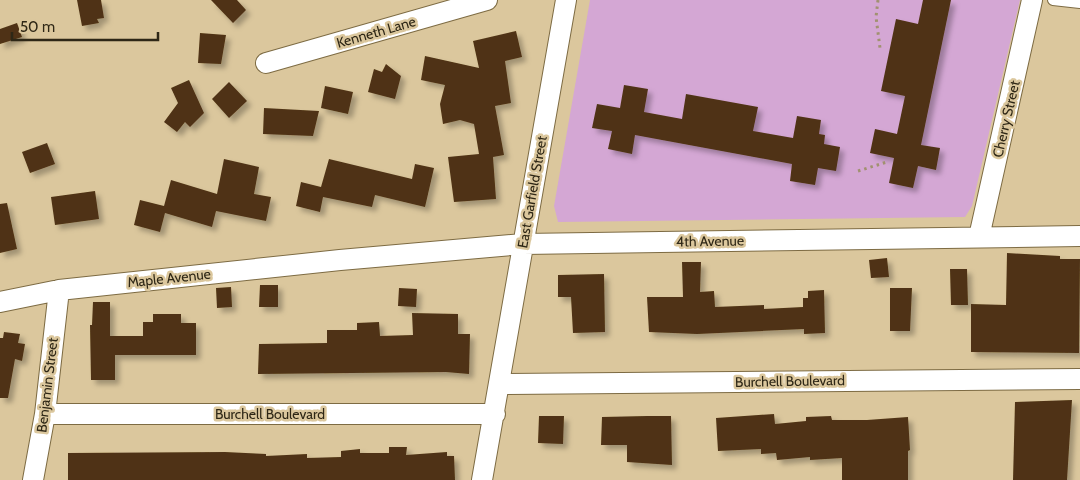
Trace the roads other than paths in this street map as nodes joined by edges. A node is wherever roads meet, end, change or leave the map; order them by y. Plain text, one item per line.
1 (486, 0) edge
2 (566, 0) edge
3 (1032, 0) edge
4 (1053, 0) edge
5 (1080, 4) edge
6 (266, 63) dead end
7 (1080, 236) edge
8 (979, 237) junction
9 (523, 244) junction
10 (340, 260) joint
11 (59, 290) junction
12 (0, 302) edge
13 (1080, 378) edge
14 (501, 384) junction
15 (45, 414) junction
16 (495, 414) junction
17 (33, 480) edge
18 (482, 480) edge

1 - 6 street, Kenneth Lane
2 - 9 street, East Garfield Street
3 - 8 street, Cherry Street
4 - 5 lane
7 - 8 street, 4th Avenue
8 - 9 street, 4th Avenue
9 - 10 street, 4th Avenue
9 - 14 street, East Garfield Street
10 - 11 street, Maple Avenue
11 - 12 street, Maple Avenue
11 - 15 street, Benjamin Street
13 - 14 street, Burchell Boulevard
14 - 16 street, East Garfield Street
15 - 16 street, Burchell Boulevard
15 - 17 street, Benjamin Street
16 - 18 street, East Garfield Street

